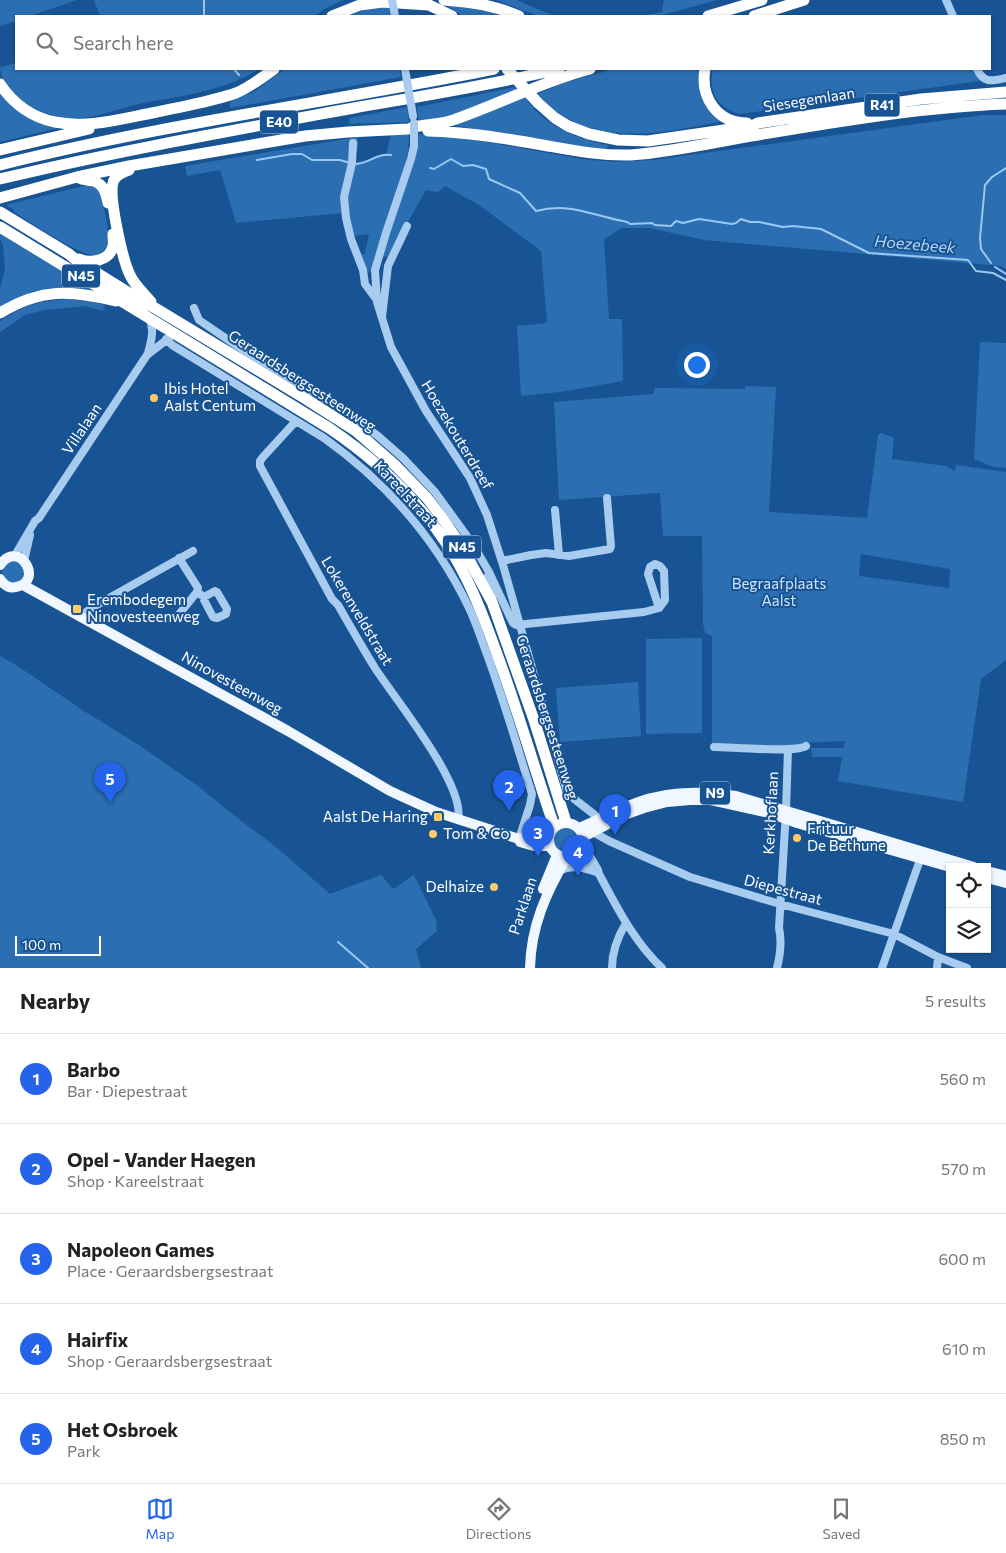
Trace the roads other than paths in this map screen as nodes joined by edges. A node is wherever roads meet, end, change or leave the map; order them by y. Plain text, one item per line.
1 (444, 0) edge
2 (762, 0) edge
3 (946, 0) edge
4 (401, 1) edge
5 (800, 1) edge
6 (335, 15) edge
7 (395, 15) edge
8 (450, 15) edge
9 (517, 15) edge
10 (711, 15) edge
11 (757, 15) edge
12 (779, 15) edge
13 (953, 15) edge
14 (273, 70) edge
15 (405, 70) edge
16 (488, 70) edge
17 (508, 70) edge
18 (554, 70) edge
19 (587, 70) edge
20 (705, 70) edge
21 (978, 70) edge
22 (1006, 78) edge
23 (0, 84) edge
24 (1006, 92) edge
25 (1006, 104) edge
26 (106, 122) junction
27 (758, 123) junction
28 (412, 126) junction
29 (353, 143) dead end
30 (0, 150) edge
31 (0, 165) edge
32 (136, 166) junction
33 (77, 177) junction
34 (0, 179) edge
35 (0, 198) edge
36 (0, 212) edge
37 (407, 226) dead end
38 (0, 227) edge
39 (69, 254) junction
40 (376, 299) junction
41 (129, 305) junction
42 (194, 308) dead end
43 (152, 312) junction
44 (0, 313) edge
45 (382, 321) junction
46 (170, 336) junction
47 (147, 355) junction
48 (296, 421) junction
49 (607, 498) dead end
50 (555, 510) dead end
51 (28, 535) junction
52 (193, 550) dead end
53 (559, 555) junction
54 (14, 557) junction
55 (179, 558) junction
56 (24, 561) junction
57 (502, 563) junction
58 (0, 565) edge
59 (489, 572) junction
60 (0, 580) edge
61 (26, 581) junction
62 (492, 602) junction
63 (659, 608) junction
64 (180, 613) dead end
65 (82, 617) junction
66 (516, 624) junction
67 (714, 746) dead end
68 (806, 746) dead end
69 (788, 749) junction
70 (786, 814) junction
71 (600, 819) junction
72 (458, 820) junction
73 (566, 822) junction
74 (552, 831) junction
75 (593, 832) junction
76 (582, 836) junction
77 (519, 839) junction
78 (549, 846) junction
79 (922, 855) junction
80 (566, 856) junction
81 (957, 863) edge
82 (946, 865) edge
83 (991, 872) edge
84 (558, 873) junction
85 (598, 873) junction
86 (1006, 876) edge
87 (991, 879) edge
88 (1006, 884) edge
89 (780, 904) junction
90 (626, 923) junction
91 (894, 934) junction
92 (938, 957) junction
93 (525, 968) edge
94 (530, 968) edge
95 (612, 968) edge
96 (662, 968) edge
97 (777, 968) edge
98 (882, 968) edge
99 (937, 968) edge
100 (967, 968) edge

1 - 9 highway
2 - 10 highway
3 - 13 street
4 - 6 highway
4 - 7 street, bridge
4 - 8 highway
5 - 11 highway
5 - 12 highway
14 - 26 highway
15 - 28 street, Hoezekouterdreef, bridge
16 - 31 highway, E40
17 - 27 highway, Siesegemlaan / R41, bridge
18 - 34 highway, E40
19 - 28 highway
20 - 27 highway
21 - 22 street
23 - 26 highway
24 - 27 highway, Siesegemlaan / R41
25 - 28 highway, Siesegemlaan / R41
26 - 30 highway
28 - 32 highway
28 - 40 street, Hoezekouterdreef
29 - 40 street, Hoezekouterdreef
32 - 33 highway
32 - 43 highway
33 - 35 highway
33 - 39 highway
36 - 39 highway, Geraardsbergsesteenweg / N45
37 - 45 street, Hoezekouterdreef
38 - 41 highway, Geraardsbergsesteenweg / N45
39 - 43 highway, Geraardsbergsesteenweg / N45
40 - 45 street, Hoezekouterdreef
41 - 43 highway, Geraardsbergsesteenweg / N45
41 - 44 highway
42 - 59 street, Hoezekouterdreef
43 - 46 highway, Geraardsbergsesteenweg / N45
43 - 47 street, Villalaan
43 - 62 highway, Geraardsbergsesteenweg / N45
45 - 57 street, Hoezekouterdreef
46 - 47 street, Villalaan
46 - 48 street, Kareelstraat
46 - 74 highway, Geraardsbergsesteenweg / N45
47 - 51 street, Villalaan
48 - 72 street, Lokerenveldstraat
48 - 77 street, Kareelstraat
49 - 53 street
50 - 53 street
51 - 54 street, Villalaan
51 - 56 street, Villalaan
52 - 55 street
53 - 57 street
54 - 56 main road
54 - 58 main road
55 - 64 street
55 - 65 street
56 - 61 main road
57 - 59 street
57 - 66 street, Hoezekouterdreef
59 - 62 street
59 - 66 street, Hoezekouterdreef
60 - 61 main road, Ninovesteenweg
61 - 65 main road, Ninovesteenweg
62 - 73 highway, Geraardsbergsesteenweg / N45
63 - 63 street
63 - 66 street
65 - 72 main road, Ninovesteenweg
66 - 71 street, Hoezekouterdreef
67 - 69 street
68 - 69 street
69 - 70 street, Kerkhoflaan
70 - 71 main road, N9
70 - 75 main road, N9
70 - 79 main road, N9
70 - 89 street, Kerkhoflaan
71 - 76 main road, N9
72 - 77 main road, Ninovesteenweg
73 - 74 main road
73 - 76 main road
74 - 77 main road
74 - 78 main road
75 - 76 main road, N9
75 - 89 street, Diepestraat
76 - 80 main road
76 - 85 street
77 - 78 main road, Ninovesteenweg
78 - 80 main road
79 - 81 main road, N9
79 - 82 main road, N9
79 - 91 street
80 - 84 main road, Parklaan
80 - 85 street
80 - 93 main road, Parklaan
83 - 86 main road
84 - 85 street
84 - 94 main road, Parklaan
85 - 90 street
87 - 88 main road
89 - 91 street, Diepestraat
89 - 97 street, Kerkhoflaan
90 - 95 street
90 - 96 street
91 - 92 street, Diepestraat
91 - 98 street
92 - 99 street
92 - 100 street, Diepestraat

